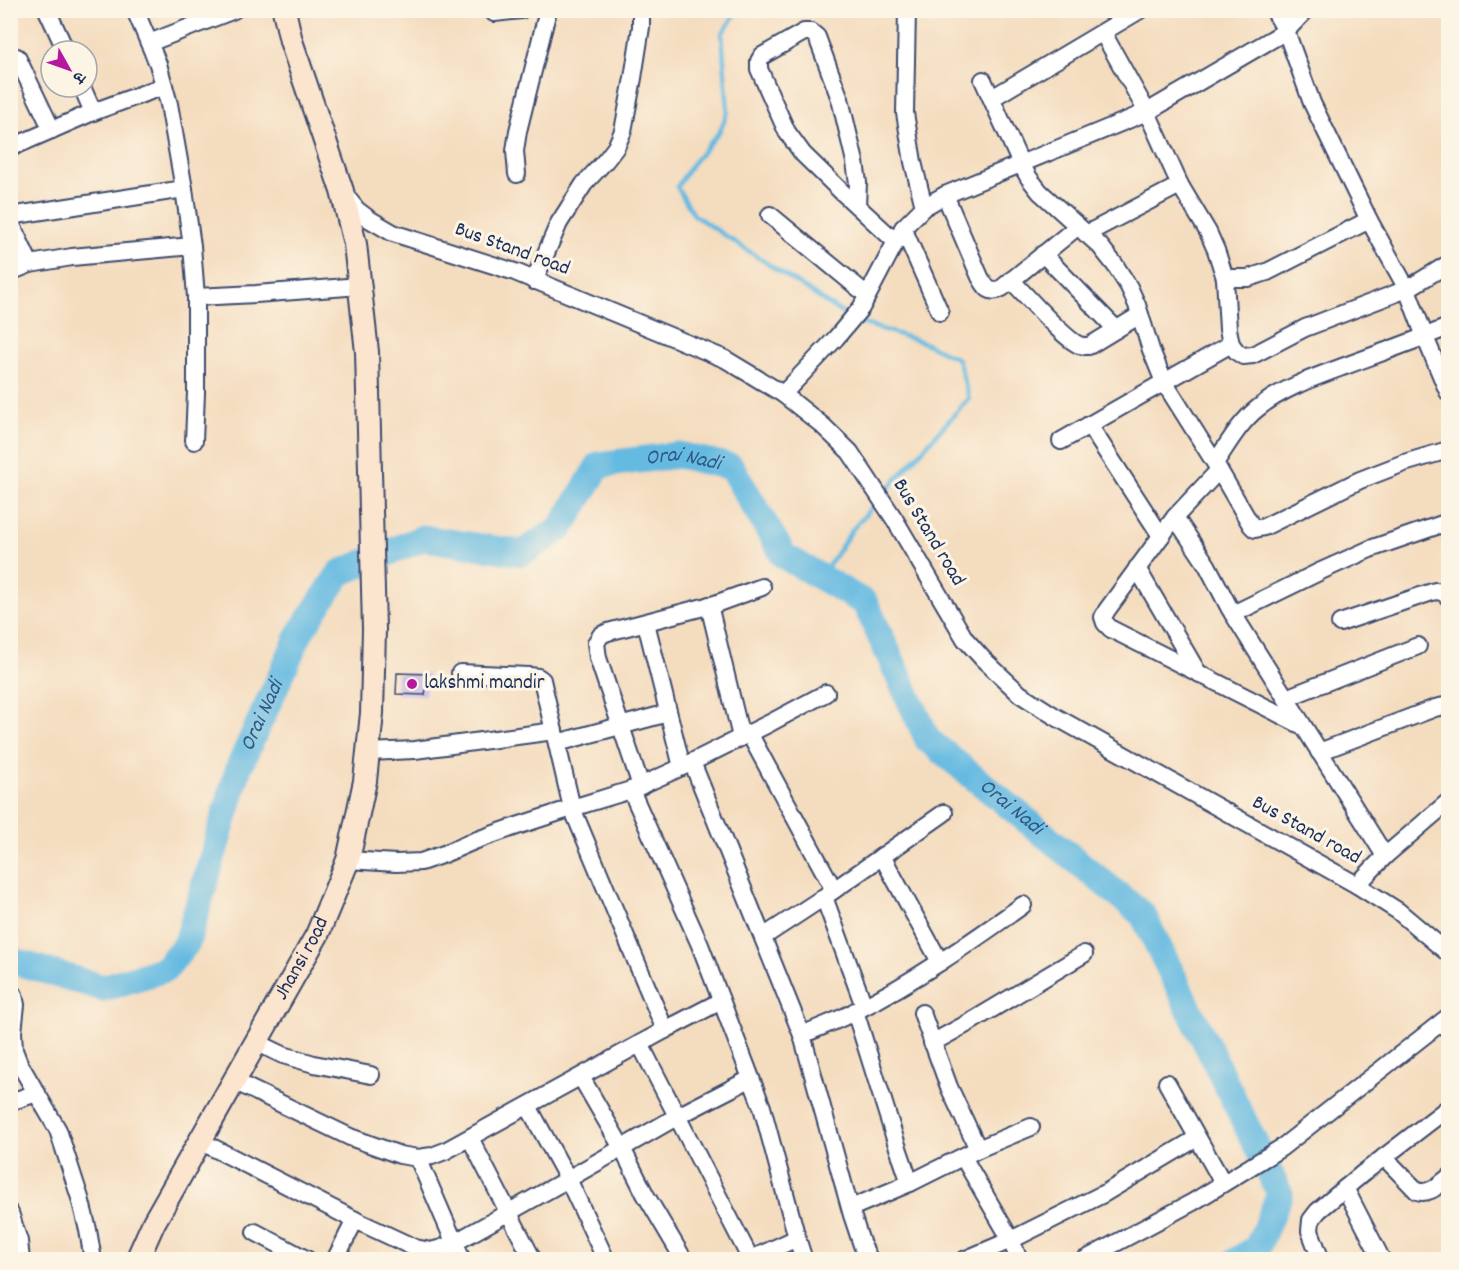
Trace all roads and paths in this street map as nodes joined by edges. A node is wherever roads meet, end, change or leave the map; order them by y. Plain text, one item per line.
1 (47, 10) edge
2 (135, 10) edge
3 (234, 10) edge
4 (285, 10) edge
5 (521, 10) edge
6 (548, 10) edge
7 (641, 10) edge
8 (907, 10) edge
9 (1140, 10) edge
10 (1274, 10) edge
11 (1306, 10) edge
12 (494, 13) dead end
13 (1286, 31) junction
14 (1103, 33) junction
15 (60, 39) edge
16 (149, 43) junction
17 (17, 57) dead end
18 (983, 80) dead end
19 (164, 86) junction
20 (992, 98) junction
21 (87, 99) edge
22 (93, 112) junction
23 (1147, 112) junction
24 (52, 130) junction
25 (10, 148) edge
26 (1021, 164) junction
27 (516, 174) dead end
28 (1180, 185) junction
29 (184, 189) junction
30 (342, 191) junction
31 (945, 195) junction
32 (857, 206) junction
33 (924, 207) junction
34 (770, 214) dead end
35 (10, 219) edge
36 (1369, 220) junction
37 (1082, 231) junction
38 (899, 235) junction
39 (192, 246) junction
40 (1043, 255) junction
41 (30, 264) junction
42 (1449, 264) edge
43 (10, 272) edge
44 (1225, 278) junction
45 (1011, 280) junction
46 (534, 281) junction
47 (360, 286) junction
48 (1407, 289) junction
49 (196, 297) junction
50 (864, 302) junction
51 (940, 312) dead end
52 (1140, 315) junction
53 (1449, 327) edge
54 (1116, 329) junction
55 (1425, 337) junction
56 (1231, 344) junction
57 (1164, 382) junction
58 (1449, 392) edge
59 (783, 394) junction
60 (1089, 425) junction
61 (194, 441) dead end
62 (1061, 441) dead end
63 (1449, 450) edge
64 (1217, 466) junction
65 (1175, 517) junction
66 (1449, 522) edge
67 (1161, 536) junction
68 (1137, 568) junction
69 (762, 587) dead end
70 (1449, 597) edge
71 (709, 605) junction
72 (1233, 614) junction
73 (646, 623) junction
74 (1340, 623) dead end
75 (1418, 646) dead end
76 (460, 673) dead end
77 (1199, 674) junction
78 (826, 693) dead end
79 (1286, 698) junction
80 (1449, 709) edge
81 (668, 713) junction
82 (620, 726) junction
83 (1303, 726) junction
84 (745, 735) junction
85 (556, 737) junction
86 (368, 752) junction
87 (1319, 752) junction
88 (687, 764) junction
89 (636, 788) junction
90 (1449, 802) edge
91 (572, 808) junction
92 (944, 813) dead end
93 (882, 856) junction
94 (1385, 856) junction
95 (348, 860) junction
96 (1357, 885) junction
97 (829, 894) junction
98 (1023, 905) dead end
99 (763, 937) junction
100 (1449, 953) edge
101 (1084, 954) dead end
102 (940, 962) junction
103 (10, 993) edge
104 (722, 1001) junction
105 (860, 1009) junction
106 (922, 1013) dead end
107 (1449, 1017) edge
108 (665, 1030) junction
109 (802, 1035) junction
110 (256, 1042) junction
111 (933, 1043) junction
112 (640, 1044) junction
113 (371, 1075) dead end
114 (581, 1077) junction
115 (750, 1079) junction
116 (234, 1081) junction
117 (1167, 1083) dead end
118 (37, 1093) junction
119 (10, 1102) edge
120 (528, 1106) junction
121 (678, 1116) junction
122 (1445, 1117) edge
123 (1031, 1128) dead end
124 (470, 1138) junction
125 (1197, 1138) junction
126 (200, 1141) junction
127 (622, 1148) junction
128 (970, 1153) junction
129 (1384, 1157) junction
130 (418, 1158) junction
131 (1449, 1178) edge
132 (568, 1179) junction
133 (910, 1183) junction
134 (1223, 1183) junction
135 (1345, 1188) junction
136 (850, 1208) junction
137 (508, 1212) junction
138 (10, 1213) edge
139 (355, 1220) junction
140 (255, 1232) dead end
141 (797, 1238) junction
142 (1011, 1240) junction
143 (454, 1243) junction
144 (751, 1259) edge
145 (21, 1260) edge
146 (93, 1260) edge
147 (136, 1260) edge
148 (308, 1260) edge
149 (335, 1260) edge
150 (462, 1260) edge
151 (533, 1260) edge
152 (606, 1260) edge
153 (684, 1260) edge
154 (804, 1260) edge
155 (870, 1260) edge
156 (964, 1260) edge
157 (1019, 1260) edge
158 (1084, 1260) edge
159 (1321, 1260) edge
160 (1382, 1260) edge

1 - 15 street
2 - 16 street
3 - 16 street
4 - 30 street, Jhansi road
5 - 12 street
6 - 27 street
7 - 46 street
8 - 33 street
9 - 14 street
10 - 13 street
11 - 13 street
13 - 23 street
13 - 36 street
14 - 20 street
14 - 23 street
16 - 19 street
17 - 24 street
18 - 20 street
19 - 22 street
19 - 29 street
20 - 26 street
21 - 22 street
22 - 24 street
23 - 26 street
23 - 28 street
24 - 25 street
26 - 31 street
26 - 37 street
28 - 37 street
28 - 44 street
29 - 35 street
29 - 39 street
30 - 46 street, Bus Stand road
30 - 47 street, Jhansi road
31 - 33 street
31 - 45 street
32 - 32 street
32 - 38 street
33 - 38 street
34 - 50 street
35 - 41 street
36 - 44 street
36 - 48 street
37 - 40 street
37 - 52 street
38 - 50 street
38 - 51 street
39 - 41 street
39 - 49 street
40 - 45 street
40 - 54 street
41 - 43 street
42 - 48 street
44 - 56 street
45 - 54 street
46 - 59 street, Bus Stand road
47 - 49 street
47 - 86 street, Jhansi road
48 - 55 street
48 - 56 street
49 - 61 street
50 - 59 street
52 - 54 street
52 - 57 street
53 - 55 street
55 - 58 street
55 - 64 street
56 - 57 street
57 - 60 street
57 - 64 street
59 - 96 street, Bus Stand road
60 - 62 street
60 - 67 street
63 - 64 street
64 - 65 street
65 - 67 street
65 - 72 street
66 - 72 street
67 - 68 street
68 - 77 street
68 - 77 street
69 - 71 street
70 - 74 street
71 - 73 street
71 - 84 street
72 - 79 street
73 - 81 street
73 - 82 street
75 - 79 street
76 - 85 street
77 - 83 street
78 - 84 street
79 - 83 street
80 - 87 street
81 - 82 street
81 - 88 street
82 - 85 street
82 - 89 street
83 - 87 street
84 - 88 street
84 - 97 street
85 - 86 street
85 - 91 street
86 - 95 street, Jhansi road
87 - 94 street
88 - 89 street
88 - 99 street
89 - 91 street
89 - 104 street
90 - 94 street
91 - 95 street
91 - 108 street
92 - 93 street
93 - 97 street
93 - 102 street
94 - 96 street
95 - 110 street, Jhansi road
96 - 100 street, Bus Stand road
97 - 99 street
97 - 105 street
98 - 102 street
99 - 109 street
101 - 111 street
102 - 105 street
103 - 118 street
104 - 108 street
104 - 115 street
105 - 109 street
105 - 133 street
106 - 111 street
107 - 134 street
108 - 112 street
109 - 136 street
110 - 113 street
110 - 116 street, Jhansi road
111 - 128 street
112 - 114 street
112 - 121 street
114 - 120 street
114 - 127 street
115 - 121 street
115 - 141 street
116 - 126 street, Jhansi road
116 - 130 street
117 - 125 street
118 - 119 street
118 - 146 street
120 - 124 street
120 - 132 street
121 - 127 street
121 - 144 street
122 - 129 street
123 - 128 street
124 - 130 street
124 - 137 street
125 - 134 street
125 - 142 street
126 - 139 street
126 - 147 street, Jhansi road
127 - 132 street
127 - 153 street
128 - 133 street
128 - 142 street
129 - 131 street
129 - 135 street
130 - 143 street
132 - 137 street
132 - 152 street
133 - 136 street
134 - 158 street
135 - 159 street
135 - 160 street
136 - 155 street
137 - 143 street
137 - 151 street
138 - 145 street
139 - 143 street
139 - 149 street
140 - 148 street
141 - 144 street
141 - 154 street
142 - 156 street
142 - 157 street
143 - 150 street

